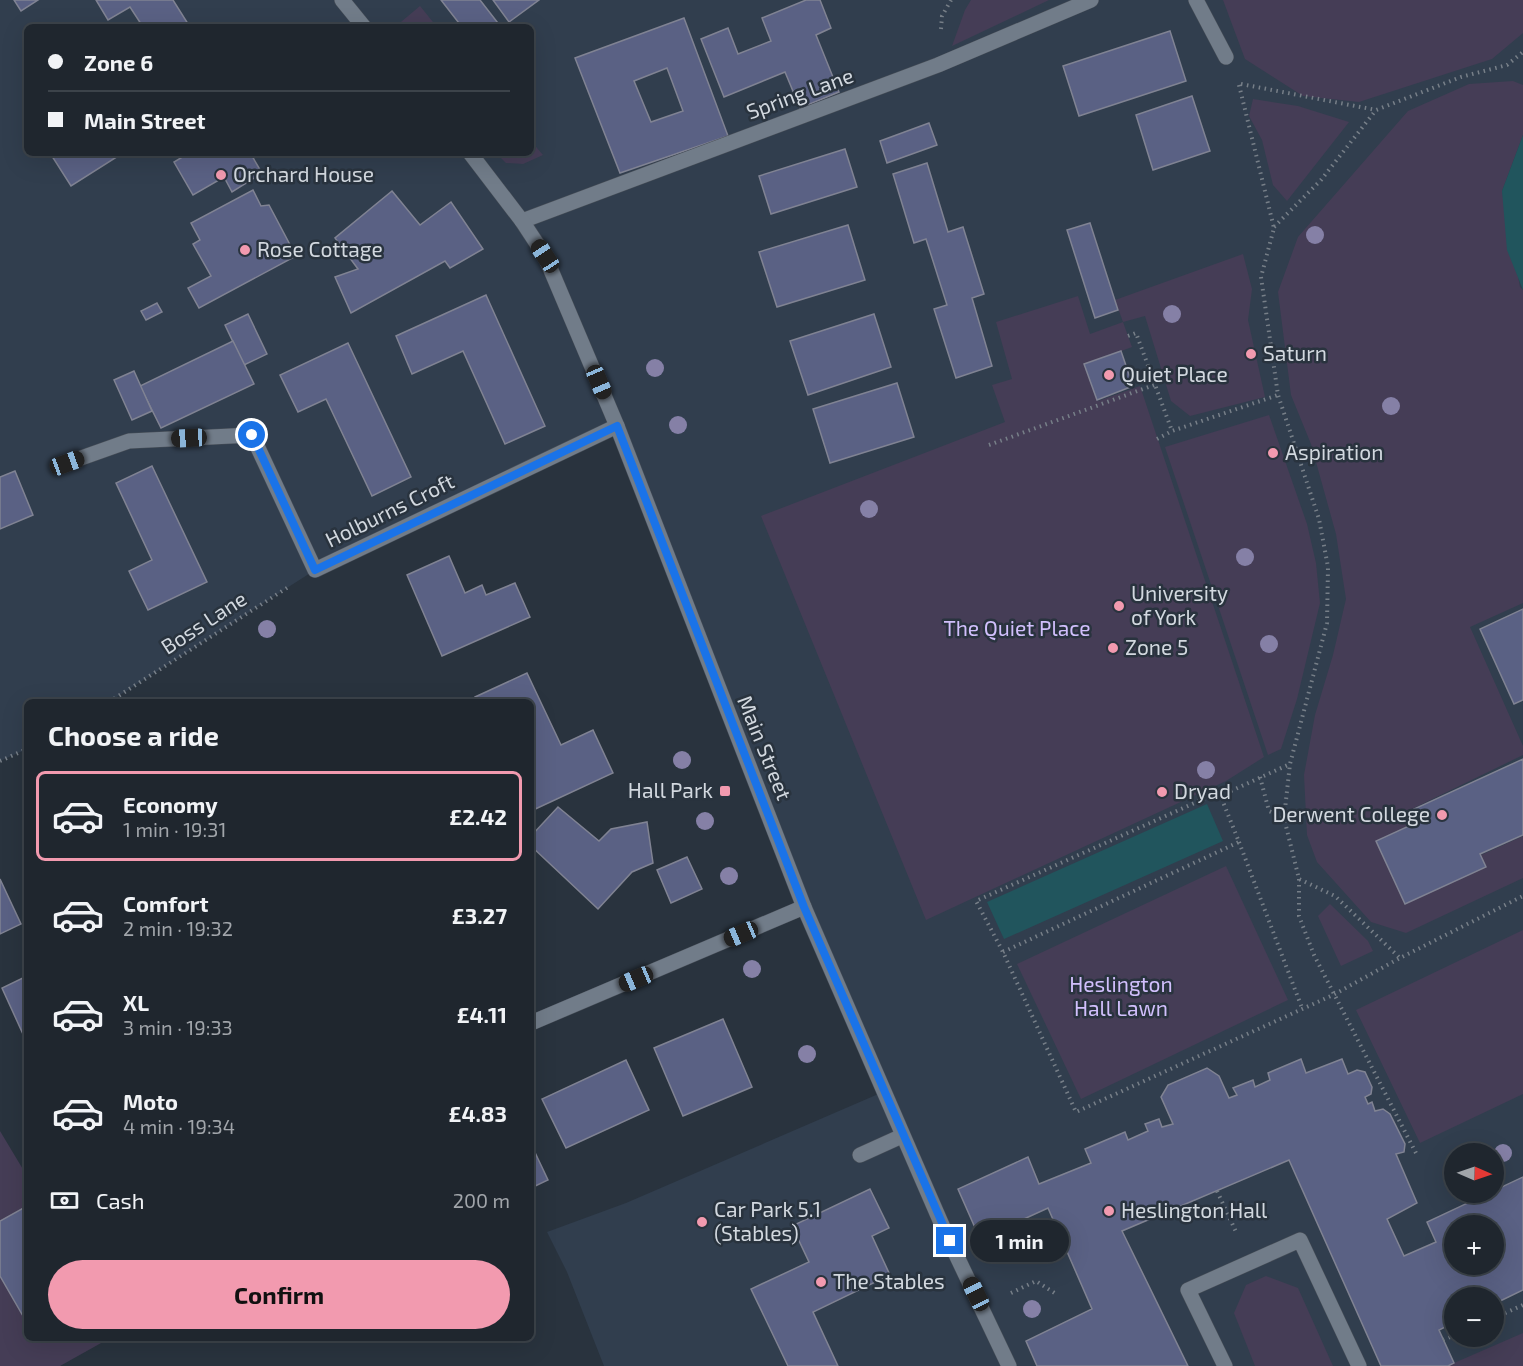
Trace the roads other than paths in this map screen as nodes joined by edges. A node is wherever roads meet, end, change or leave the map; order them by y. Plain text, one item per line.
1 (342, 0) edge
2 (1091, 0) edge
3 (1196, 0) edge
4 (362, 24) edge
5 (1227, 57) road end
6 (472, 156) edge
7 (522, 220) junction
8 (617, 426) junction
9 (67, 463) dead end
10 (804, 907) junction
11 (534, 1022) edge
12 (903, 1136) junction
13 (860, 1155) dead end
14 (1009, 1366) edge
15 (1225, 1366) edge
16 (1359, 1366) edge

1 - 4 street
2 - 7 street, Spring Lane
3 - 5 street
6 - 7 street, Main Street
7 - 8 street, Main Street
8 - 9 street, Holburns Croft
8 - 10 street, Main Street
10 - 11 street
10 - 12 street, Main Street
12 - 13 street
12 - 14 street, Main Street
15 - 16 street

